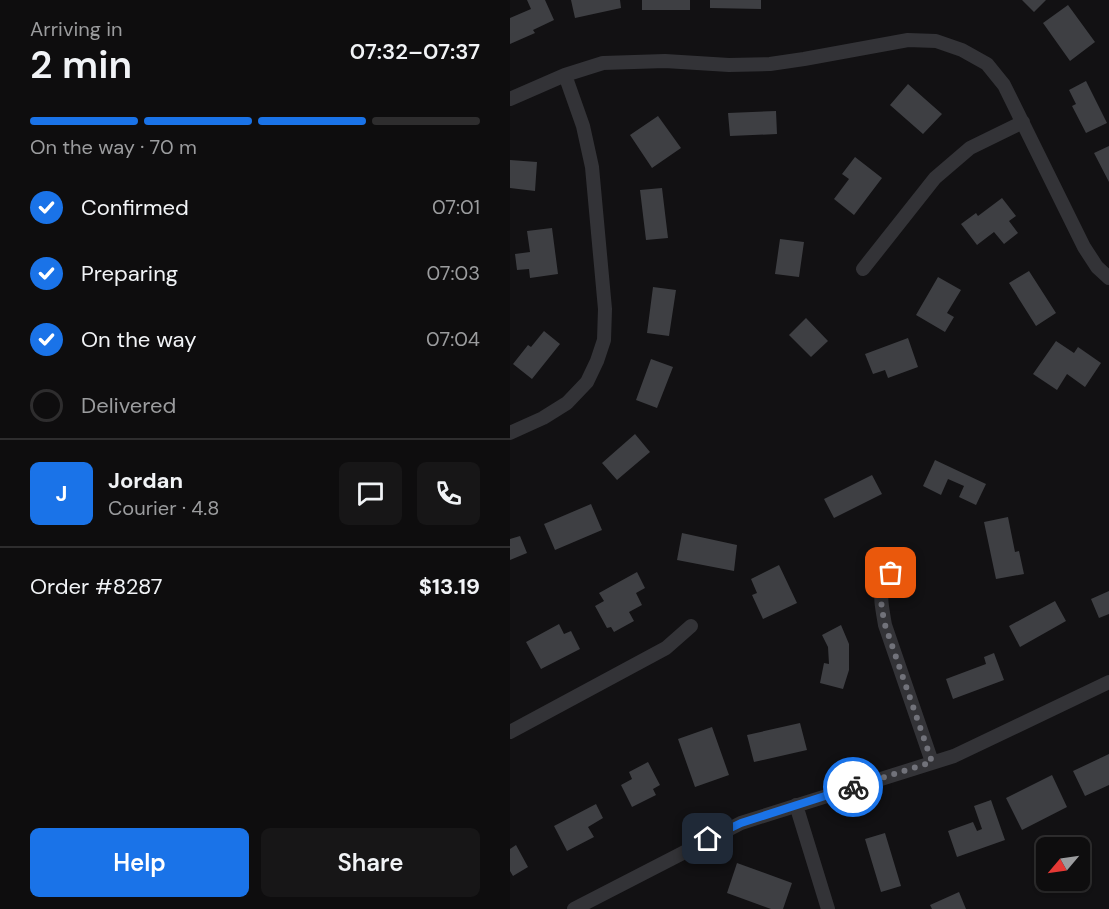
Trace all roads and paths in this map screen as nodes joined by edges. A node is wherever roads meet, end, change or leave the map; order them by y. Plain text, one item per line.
1 (565, 75) junction
2 (510, 99) edge
3 (1023, 122) junction
4 (863, 269) dead end
5 (1109, 278) edge
6 (510, 433) edge
7 (900, 562) dead end
8 (691, 626) dead end
9 (1109, 682) edge
10 (510, 732) edge
11 (932, 762) junction
12 (796, 805) junction
13 (574, 909) edge
14 (828, 909) edge

1 - 2 street
1 - 3 street
1 - 6 street
3 - 4 street
3 - 5 street
7 - 11 street
8 - 10 street
9 - 11 street
11 - 12 street
12 - 13 street
12 - 14 street

